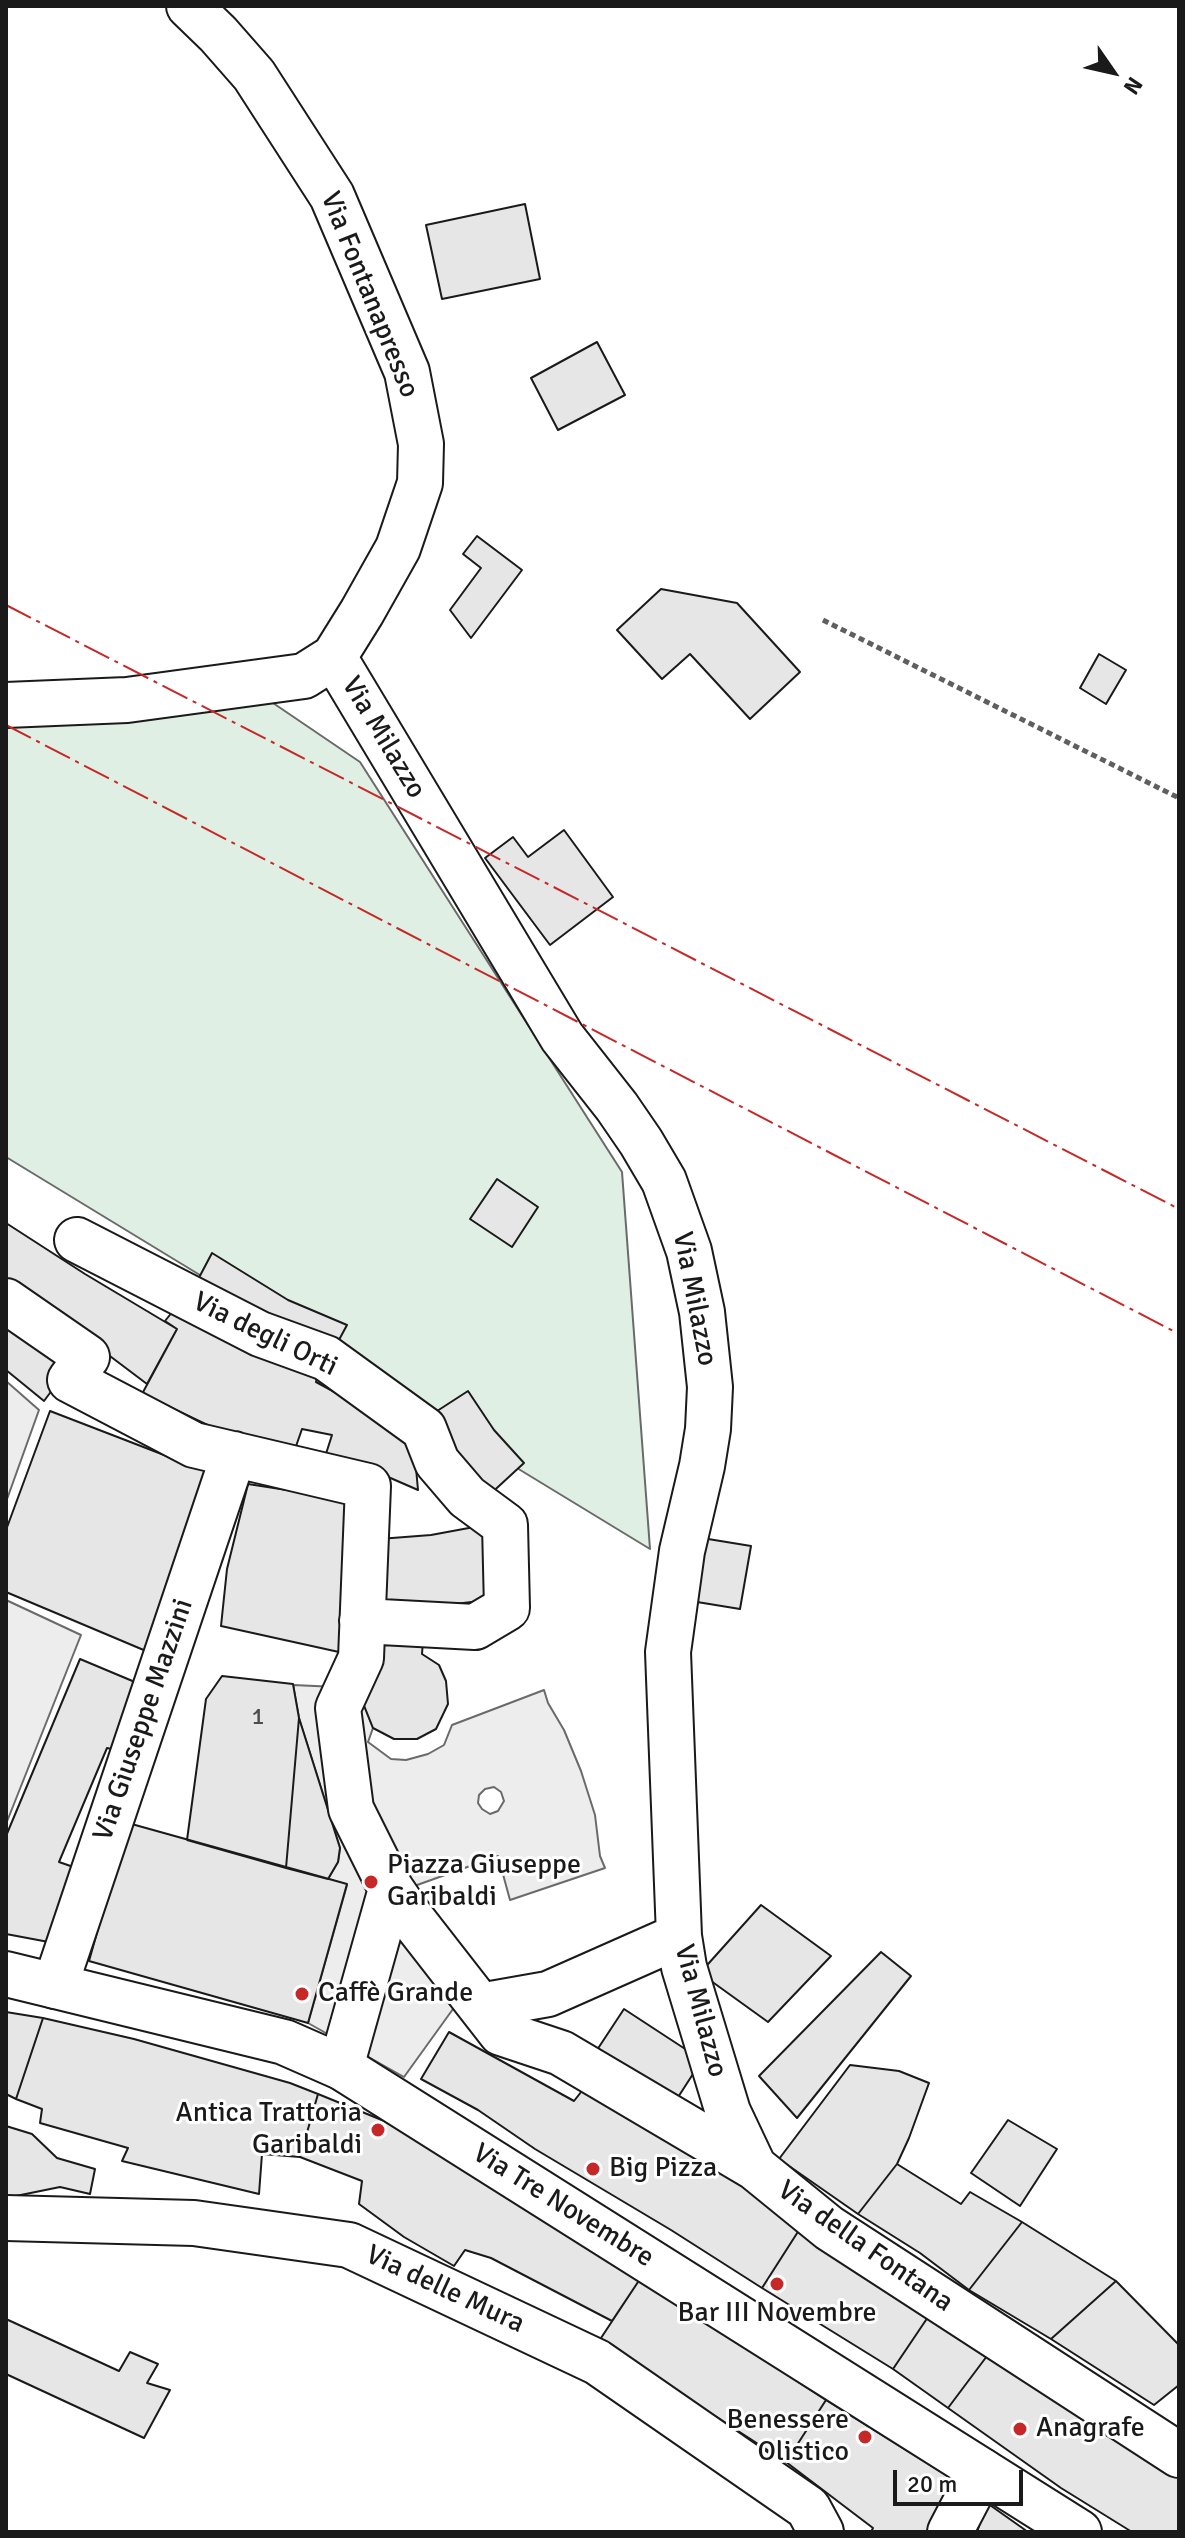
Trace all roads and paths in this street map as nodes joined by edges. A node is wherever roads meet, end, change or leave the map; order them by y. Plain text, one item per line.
1 (189, 6) edge
2 (823, 620) dead end
3 (334, 657) junction
4 (6, 705) edge
5 (1179, 798) edge
6 (77, 1240) dead end
7 (6, 1301) edge
8 (234, 1454) junction
9 (362, 1621) junction
10 (391, 1889) junction
11 (679, 1936) junction
12 (6, 1974) edge
13 (55, 1986) junction
14 (490, 2020) junction
15 (341, 2067) junction
16 (754, 2167) junction
17 (6, 2218) edge
18 (1179, 2455) edge
19 (982, 2471) junction
20 (821, 2532) edge
21 (950, 2532) edge
22 (1079, 2532) edge

1 - 3 street, Via Fontanapresso
2 - 5 path
3 - 4 street, Via Fontanapresso
3 - 11 street, Via Milazzo
6 - 9 street, Via degli Orti
7 - 8 street
8 - 9 street
8 - 13 street, Via Giuseppe Mazzini
9 - 10 street
10 - 14 street
10 - 15 street
11 - 14 street
11 - 16 street, Via Milazzo
12 - 13 street, Via Tre Novembre
13 - 15 street, Via Tre Novembre
14 - 16 street, Via della Fontana
15 - 19 street, Via Tre Novembre
16 - 18 street, Via della Fontana
17 - 20 street, Via delle Mura
19 - 21 street
19 - 22 street, Via Tre Novembre

